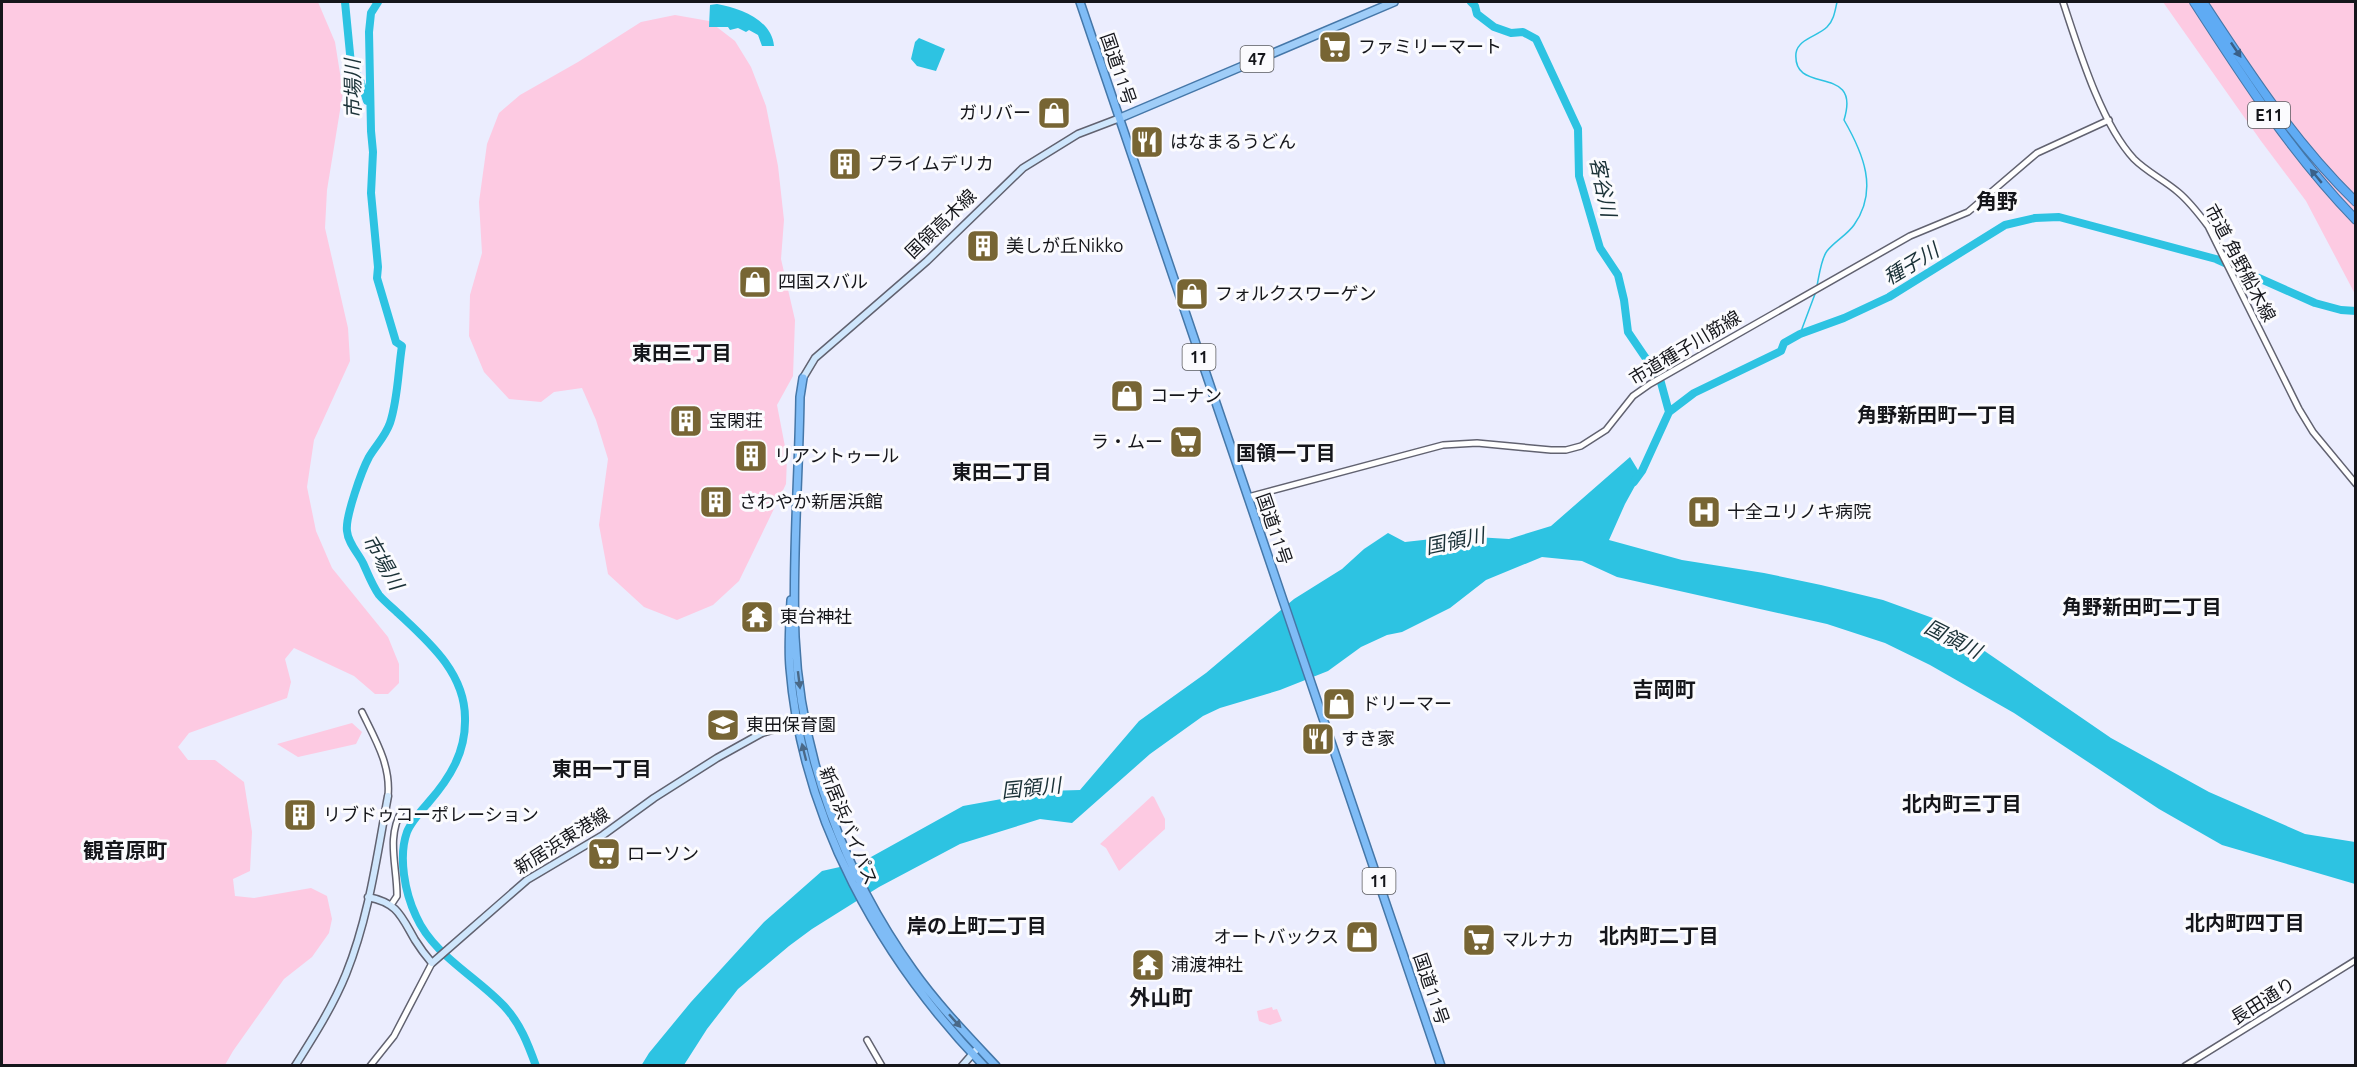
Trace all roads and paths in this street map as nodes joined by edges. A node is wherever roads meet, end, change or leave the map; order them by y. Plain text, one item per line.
1 (1080, 2) edge
2 (1394, 2) edge
3 (2062, 2) edge
4 (2193, 2) edge
5 (2205, 3) edge
6 (1120, 118) junction
7 (2109, 120) junction
8 (2355, 202) edge
9 (2355, 220) edge
10 (803, 378) joint
11 (2355, 484) edge
12 (1248, 497) junction
13 (795, 559) junction
14 (362, 712) dead end
15 (815, 719) dead end
16 (806, 721) junction
17 (798, 722) junction
18 (388, 796) joint
19 (402, 810) dead end
20 (839, 845) junction
21 (368, 897) junction
22 (391, 905) junction
23 (879, 926) junction
24 (2355, 960) edge
25 (434, 962) junction
26 (867, 1040) dead end
27 (979, 1048) junction
28 (973, 1054) junction
29 (295, 1065) edge
30 (370, 1065) edge
31 (882, 1065) edge
32 (962, 1065) edge
33 (984, 1065) edge
34 (996, 1065) edge
35 (1442, 1065) edge
36 (2186, 1065) edge

1 - 6 highway, 国道11号 / 11
2 - 6 main road, 47
3 - 7 street, 市道 角野船木線
9 -> 4 highway, E11
5 -> 8 highway, E11
6 - 10 main road, 国領高木線
6 - 12 highway, 国道11号 / 11
7 - 11 street, 市道 角野船木線
7 - 12 street, 市道種子川筋線
10 - 13 highway, 新居浜バイパス
12 - 35 highway, 国道11号 / 11
13 -> 16 highway, 新居浜バイパス
13 - 17 highway, 新居浜バイパス
14 - 18 street
15 - 16 street
16 - 17 main road, 新居浜東港線
16 - 20 highway, 新居浜バイパス
20 -> 17 highway, 新居浜バイパス
17 - 25 main road, 新居浜東港線
18 - 21 main road
19 - 22 street
20 - 23 highway, 新居浜バイパス
21 - 22 main road
21 - 29 main road
22 - 25 main road
23 -> 27 highway, 新居浜バイパス
23 - 28 highway, 新居浜バイパス
24 - 36 street, 長田通り
25 - 30 street
26 - 31 street
27 - 28 main road
27 - 34 highway, 新居浜バイパス
28 - 32 main road
28 - 33 highway, 新居浜バイパス

